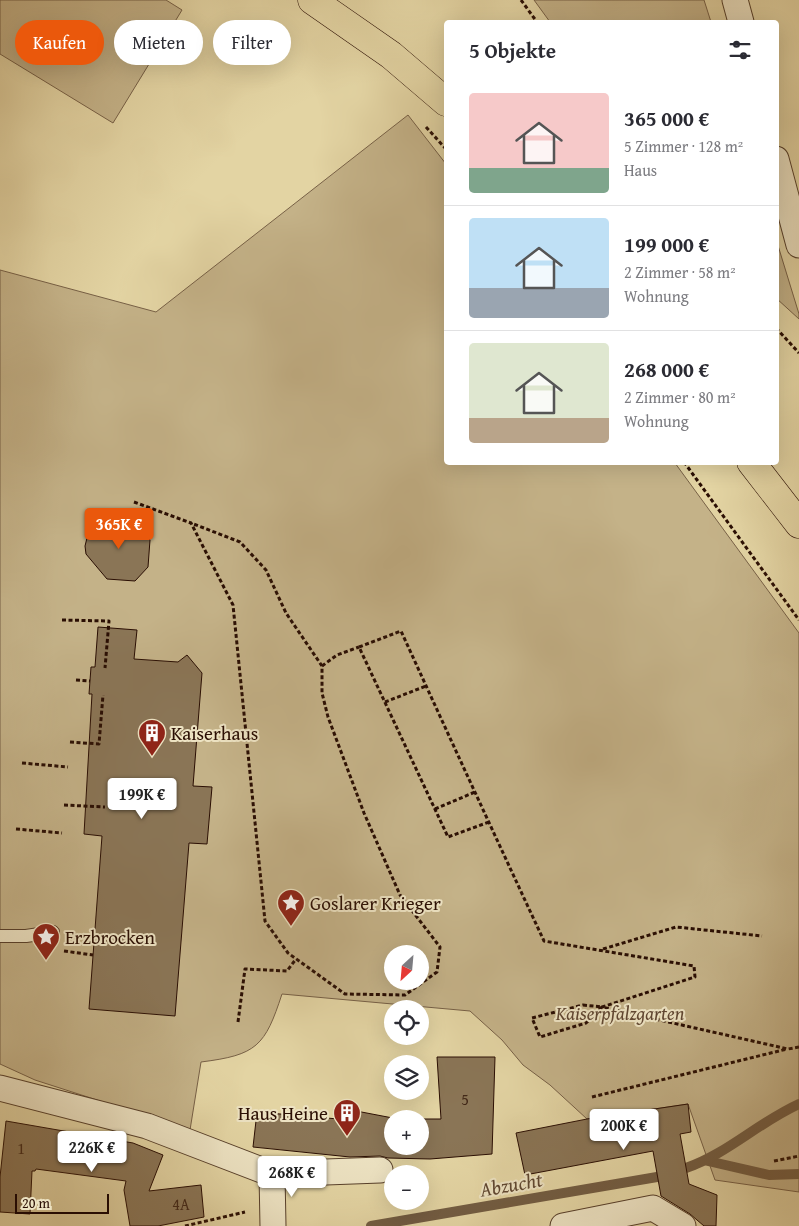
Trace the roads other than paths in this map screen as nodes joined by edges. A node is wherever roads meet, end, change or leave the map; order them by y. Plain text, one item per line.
1 (312, 0) edge
2 (735, 0) edge
3 (740, 20) edge
4 (444, 100) edge
5 (779, 169) edge
6 (799, 245) edge
7 (753, 465) edge
8 (799, 524) edge
9 (53, 932) dead end
10 (0, 936) edge
11 (0, 1088) edge
12 (380, 1170) dead end
13 (272, 1174) junction
14 (272, 1218) edge
15 (563, 1226) edge
16 (683, 1226) edge

1 - 4 main road
2 - 3 street
5 - 6 street
7 - 8 main road
9 - 10 lane
11 - 13 street
12 - 13 street
13 - 14 street
15 - 16 street

